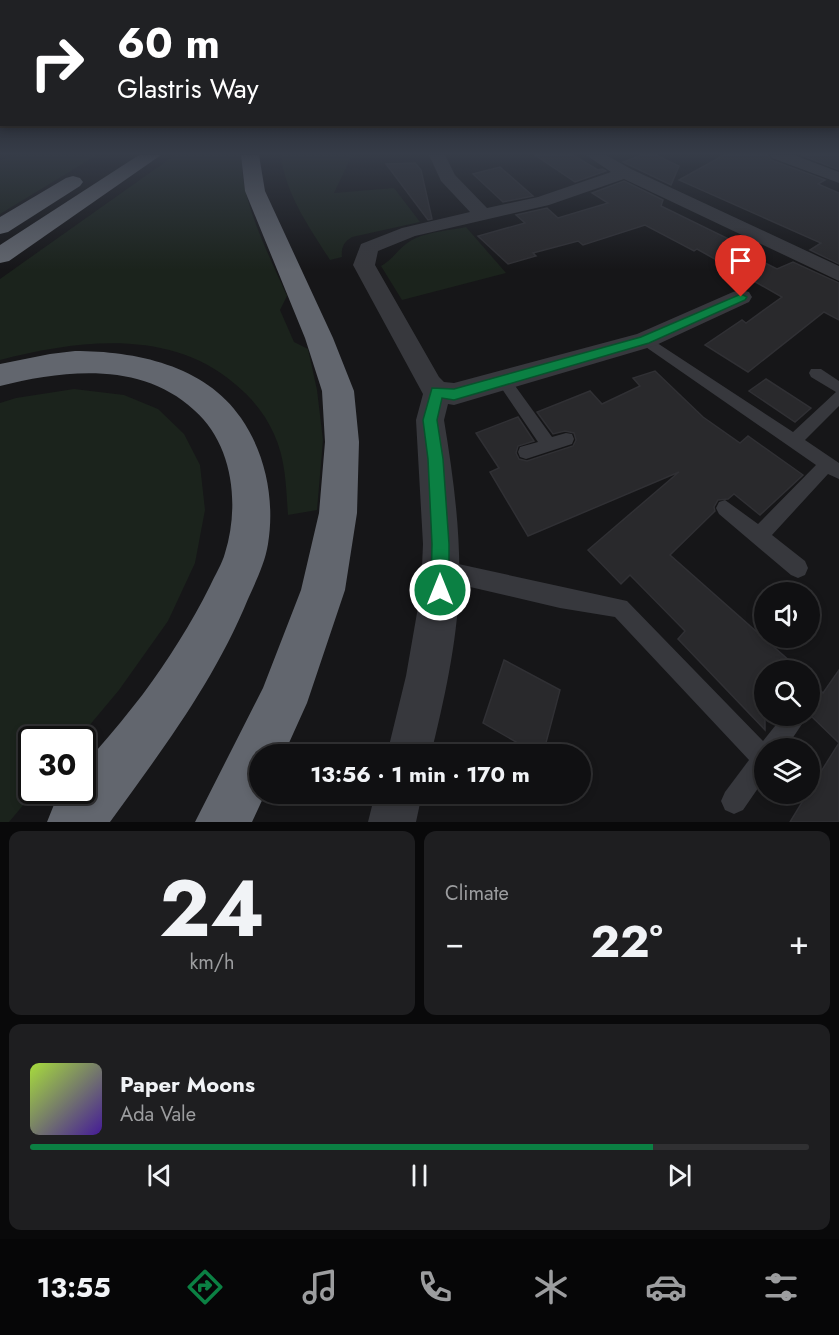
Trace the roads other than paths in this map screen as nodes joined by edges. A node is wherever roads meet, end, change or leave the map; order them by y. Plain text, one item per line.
1 (54, 193) edge
2 (94, 193) edge
3 (256, 193) edge
4 (462, 193) edge
5 (565, 193) edge
6 (668, 193) edge
7 (483, 215) junction
8 (0, 227) edge
9 (0, 256) edge
10 (839, 274) edge
11 (741, 297) dead end
12 (645, 340) junction
13 (816, 373) dead end
14 (0, 375) edge
15 (503, 380) junction
16 (839, 388) edge
17 (437, 392) junction
18 (839, 397) edge
19 (566, 439) dead end
20 (794, 441) junction
21 (548, 444) junction
22 (526, 452) dead end
23 (833, 468) edge
24 (725, 508) dead end
25 (759, 536) junction
26 (798, 568) dead end
27 (440, 570) junction
28 (754, 742) edge
29 (410, 744) edge
30 (754, 773) edge
31 (734, 801) dead end
32 (396, 804) edge
33 (75, 822) edge
34 (223, 822) edge
35 (392, 822) edge

1 - 8 highway
2 - 9 highway
3 - 34 highway
4 - 7 street
5 - 7 street
6 - 10 street
7 - 17 street
11 - 12 street
12 - 15 street
12 - 20 lane
13 - 16 lane
14 - 33 highway
15 - 17 street
15 - 21 lane
17 - 27 street
18 - 20 lane
19 - 21 lane
20 - 23 lane
21 - 22 lane
23 - 25 lane
24 - 25 lane
25 - 26 lane
27 - 28 lane
27 - 29 street
30 - 31 lane
32 - 35 street

